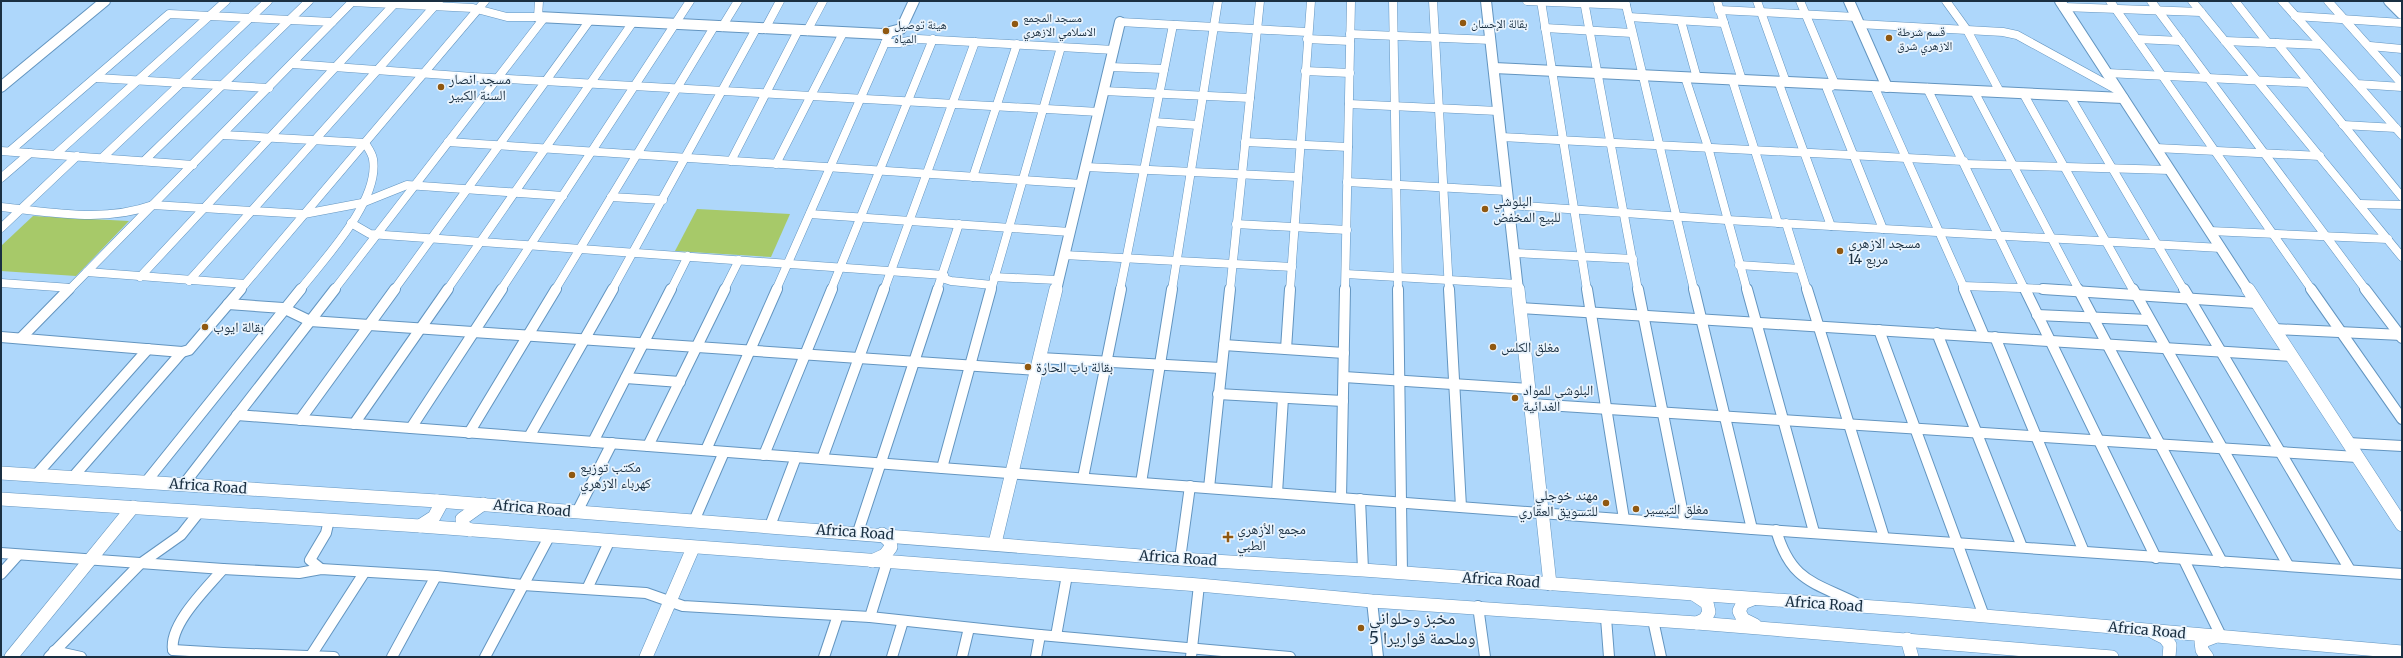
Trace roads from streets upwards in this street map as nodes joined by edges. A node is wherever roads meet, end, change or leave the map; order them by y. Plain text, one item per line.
1 (105, 1) edge
2 (226, 1) edge
3 (268, 1) edge
4 (309, 1) edge
5 (485, 1) edge
6 (539, 1) edge
7 (690, 1) edge
8 (738, 1) edge
9 (780, 1) edge
10 (823, 1) edge
11 (914, 1) edge
12 (1218, 1) edge
13 (1260, 1) edge
14 (1311, 1) edge
15 (1351, 1) edge
16 (1393, 1) edge
17 (1433, 1) edge
18 (1486, 1) edge
19 (1527, 1) edge
20 (1541, 1) edge
21 (1717, 1) edge
22 (1757, 1) edge
23 (1800, 1) edge
24 (1849, 1) edge
25 (1946, 1) edge
26 (2110, 1) edge
27 (2151, 1) edge
28 (2192, 1) edge
29 (2235, 1) edge
30 (2282, 1) edge
31 (2328, 1) edge
32 (2389, 1) edge
33 (352, 2) edge
34 (1584, 2) edge
35 (2402, 2) edge
36 (396, 3) edge
37 (1625, 3) edge
38 (436, 4) edge
39 (2062, 4) edge
40 (479, 9) junction
41 (1719, 10) junction
42 (2116, 10) junction
43 (1761, 12) junction
44 (2159, 12) junction
45 (2200, 12) junction
46 (1805, 14) junction
47 (2402, 14) edge
48 (209, 16) junction
49 (2296, 16) junction
50 (541, 17) junction
51 (1629, 17) junction
52 (249, 18) junction
53 (290, 20) junction
54 (590, 20) junction
55 (1858, 20) junction
56 (2345, 20) junction
57 (1681, 21) junction
58 (332, 22) junction
59 (633, 22) junction
60 (1120, 22) joint
61 (1724, 23) junction
62 (2402, 23) edge
63 (674, 25) junction
64 (1173, 25) junction
65 (718, 27) junction
66 (1214, 27) junction
67 (1545, 28) junction
68 (760, 29) junction
69 (1257, 29) junction
70 (1589, 30) junction
71 (1967, 30) junction
72 (802, 31) junction
73 (843, 33) junction
74 (1632, 33) junction
75 (889, 34) junction
76 (1307, 36) junction
77 (1393, 36) junction
78 (1350, 37) junction
79 (1435, 38) junction
80 (933, 39) junction
81 (2137, 39) junction
82 (1491, 40) junction
83 (2181, 41) junction
84 (975, 42) junction
85 (2225, 42) junction
86 (885, 43) junction
87 (2268, 43) junction
88 (1017, 44) junction
89 (2277, 44) junction
90 (2321, 45) junction
91 (2370, 46) junction
92 (1060, 47) junction
93 (2402, 48) edge
94 (1114, 50) junction
95 (293, 64) junction
96 (336, 66) junction
97 (1110, 67) junction
98 (1494, 68) junction
99 (378, 69) junction
100 (1164, 69) junction
101 (1305, 71) junction
102 (1550, 71) junction
103 (424, 73) junction
104 (1350, 73) junction
105 (1597, 73) junction
106 (2107, 73) junction
107 (1643, 75) junction
108 (2163, 76) junction
109 (1685, 77) junction
110 (96, 78) junction
111 (497, 78) junction
112 (1697, 78) junction
113 (2209, 78) junction
114 (138, 80) junction
115 (1737, 80) junction
116 (2257, 80) junction
117 (546, 81) junction
118 (181, 82) junction
119 (1782, 82) junction
120 (2310, 83) junction
121 (588, 84) junction
122 (1835, 84) junction
123 (2357, 84) junction
124 (224, 85) junction
125 (2402, 85) edge
126 (633, 86) junction
127 (1874, 86) junction
128 (1, 87) edge
129 (1887, 87) junction
130 (269, 88) junction
131 (677, 88) junction
132 (1927, 88) junction
133 (720, 91) junction
134 (1104, 91) junction
135 (1974, 91) junction
136 (2000, 92) junction
137 (764, 93) junction
138 (2023, 93) junction
139 (1160, 94) junction
140 (2121, 94) junction
141 (2069, 95) junction
142 (810, 96) junction
143 (1203, 96) junction
144 (1250, 98) junction
145 (860, 99) junction
146 (908, 101) junction
147 (951, 104) junction
148 (1349, 104) junction
149 (998, 106) junction
150 (1394, 106) junction
151 (1439, 108) junction
152 (1042, 109) junction
153 (1498, 111) junction
154 (1099, 112) junction
155 (1154, 122) junction
156 (1198, 125) junction
157 (2343, 125) junction
158 (2396, 128) junction
159 (223, 135) junction
160 (2402, 135) edge
161 (1501, 137) junction
162 (270, 138) junction
163 (1563, 139) junction
164 (314, 140) junction
165 (448, 142) junction
166 (1245, 142) junction
167 (1610, 142) junction
168 (365, 143) junction
169 (499, 145) junction
170 (1300, 145) junction
171 (1659, 145) junction
172 (544, 148) junction
173 (1348, 148) junction
174 (1708, 148) junction
175 (2156, 148) junction
176 (1754, 149) junction
177 (1, 151) edge
178 (10, 151) junction
179 (591, 152) junction
180 (1802, 152) junction
181 (2214, 152) junction
182 (30, 153) junction
183 (56, 154) junction
184 (637, 154) junction
185 (1853, 154) junction
186 (2266, 154) junction
187 (77, 156) junction
188 (2320, 156) junction
189 (102, 158) junction
190 (684, 158) junction
191 (1907, 158) junction
192 (144, 161) junction
193 (731, 161) junction
194 (1965, 163) junction
195 (776, 164) junction
196 (2011, 164) junction
197 (193, 165) junction
198 (2062, 166) junction
199 (830, 167) junction
200 (1086, 167) junction
201 (2112, 168) junction
202 (881, 170) junction
203 (1144, 170) junction
204 (2170, 170) junction
205 (1191, 173) junction
206 (927, 174) junction
207 (1242, 175) junction
208 (974, 177) junction
209 (1298, 177) junction
210 (1, 178) edge
211 (1022, 180) junction
212 (1347, 182) junction
213 (1082, 184) junction
214 (1396, 185) junction
215 (414, 186) junction
216 (1444, 187) junction
217 (467, 190) junction
218 (1507, 191) junction
219 (515, 192) junction
220 (563, 196) junction
221 (611, 197) junction
222 (2402, 197) edge
223 (663, 200) junction
224 (362, 203) junction
225 (2360, 204) junction
226 (153, 205) junction
227 (1509, 205) junction
228 (2402, 205) edge
229 (1, 207) edge
230 (22, 208) junction
231 (204, 208) junction
232 (1574, 209) junction
233 (250, 211) junction
234 (1623, 212) junction
235 (304, 214) junction
236 (810, 214) junction
237 (1677, 216) junction
238 (860, 218) junction
239 (1727, 220) junction
240 (910, 221) junction
241 (351, 223) junction
242 (1782, 223) junction
243 (959, 224) junction
244 (1236, 224) junction
245 (1831, 226) junction
246 (1294, 227) junction
247 (1, 228) edge
248 (1009, 228) junction
249 (1883, 229) junction
250 (1346, 230) junction
251 (1940, 231) junction
252 (2210, 231) junction
253 (1070, 232) junction
254 (378, 233) junction
255 (2274, 234) junction
256 (1998, 235) junction
257 (2326, 236) junction
258 (433, 237) junction
259 (2052, 238) junction
260 (2388, 239) junction
261 (481, 241) junction
262 (2104, 241) junction
263 (531, 244) junction
264 (2157, 244) junction
265 (580, 248) junction
266 (2221, 248) junction
267 (632, 252) junction
268 (1514, 253) junction
269 (1064, 255) junction
270 (688, 256) junction
271 (1581, 257) junction
272 (2402, 257) edge
273 (1127, 258) junction
274 (1633, 259) junction
275 (739, 260) junction
276 (1176, 261) junction
277 (788, 264) junction
278 (1232, 264) junction
279 (1739, 265) junction
280 (839, 267) junction
281 (1292, 267) junction
282 (1800, 269) junction
283 (891, 271) junction
284 (87, 272) junction
285 (1346, 274) junction
286 (944, 275) junction
287 (1397, 276) junction
288 (140, 277) junction
289 (1449, 279) junction
290 (189, 280) junction
291 (1057, 280) junction
292 (993, 281) junction
293 (1, 283) edge
294 (245, 284) junction
295 (1517, 284) junction
296 (1964, 286) junction
297 (71, 288) junction
298 (2024, 289) junction
299 (2078, 290) junction
300 (2134, 294) junction
301 (2190, 299) junction
302 (2257, 303) junction
303 (228, 304) junction
304 (283, 308) junction
305 (1520, 308) junction
306 (1592, 313) junction
307 (2037, 315) junction
308 (1644, 316) junction
309 (1701, 319) junction
310 (2093, 319) junction
311 (2149, 320) junction
312 (310, 321) junction
313 (1755, 322) junction
314 (370, 325) junction
315 (1818, 326) junction
316 (420, 328) junction
317 (2274, 329) junction
318 (1879, 330) junction
319 (474, 332) junction
320 (2340, 332) junction
321 (1937, 333) junction
322 (528, 335) junction
323 (1984, 336) junction
324 (2401, 336) edge
325 (1, 337) edge
326 (1994, 337) junction
327 (21, 338) junction
328 (583, 339) junction
329 (2052, 341) junction
330 (644, 343) junction
331 (1224, 345) junction
332 (2107, 345) junction
333 (697, 347) junction
334 (148, 349) junction
335 (1286, 349) junction
336 (2165, 349) junction
337 (750, 351) junction
338 (182, 352) junction
339 (1344, 353) junction
340 (2221, 353) junction
341 (806, 354) junction
342 (2292, 356) junction
343 (859, 358) junction
344 (1040, 358) junction
345 (914, 362) junction
346 (1106, 362) junction
347 (1160, 365) junction
348 (970, 366) junction
349 (1221, 368) junction
350 (1037, 370) junction
351 (1344, 377) junction
352 (626, 378) junction
353 (1399, 381) junction
354 (680, 382) junction
355 (1454, 384) junction
356 (1529, 389) junction
357 (1218, 394) junction
358 (1283, 398) junction
359 (1343, 401) junction
360 (1530, 404) junction
361 (1608, 410) junction
362 (1664, 414) junction
363 (237, 415) junction
364 (1725, 417) junction
365 (2402, 419) edge
366 (300, 420) junction
367 (1783, 420) junction
368 (354, 424) junction
369 (1848, 425) junction
370 (411, 428) junction
371 (1914, 429) junction
372 (1976, 432) junction
373 (469, 433) junction
374 (2036, 436) junction
375 (529, 437) junction
376 (2099, 440) junction
377 (593, 442) junction
378 (612, 443) junction
379 (2348, 443) junction
380 (2160, 444) junction
381 (648, 446) junction
382 (2402, 446) edge
383 (2221, 448) junction
384 (706, 450) junction
385 (724, 452) junction
386 (2280, 452) junction
387 (764, 455) junction
388 (796, 457) junction
389 (2357, 457) junction
390 (822, 459) junction
391 (880, 463) junction
392 (942, 468) junction
393 (1, 473) edge
394 (1012, 473) junction
395 (36, 475) junction
396 (73, 477) junction
397 (1083, 478) junction
398 (146, 482) junction
399 (1141, 483) junction
400 (184, 484) junction
401 (1190, 486) junction
402 (1208, 488) junction
403 (1277, 493) junction
404 (1341, 498) junction
405 (1, 499) edge
406 (1360, 499) junction
407 (437, 501) junction
408 (1401, 502) junction
409 (483, 504) junction
410 (133, 507) junction
411 (1461, 507) junction
412 (200, 511) junction
413 (577, 512) junction
414 (1542, 513) junction
415 (1624, 519) junction
416 (329, 520) junction
417 (694, 521) junction
418 (1685, 524) junction
419 (2402, 525) edge
420 (420, 526) junction
421 (770, 526) junction
422 (1752, 529) junction
423 (470, 530) junction
424 (1776, 530) junction
425 (858, 532) junction
426 (1814, 532) junction
427 (882, 534) junction
428 (549, 537) junction
429 (1884, 537) junction
430 (609, 542) junction
431 (995, 543) junction
432 (1956, 543) junction
433 (2022, 547) junction
434 (693, 548) junction
435 (2084, 552) junction
436 (1, 553) edge
437 (18, 555) junction
438 (2156, 558) junction
439 (91, 559) junction
440 (1180, 559) junction
441 (2184, 560) junction
442 (871, 561) junction
443 (887, 562) junction
444 (2222, 562) junction
445 (140, 564) junction
446 (2288, 565) junction
447 (223, 569) junction
448 (321, 569) junction
449 (1363, 570) junction
450 (2350, 570) junction
451 (364, 573) junction
452 (1402, 573) junction
453 (1, 574) edge
454 (2402, 574) edge
455 (436, 576) junction
456 (1067, 576) junction
457 (1550, 584) junction
458 (523, 585) junction
459 (1199, 585) junction
460 (587, 589) junction
461 (1694, 594) junction
462 (1754, 599) junction
463 (1372, 601) junction
464 (670, 602) junction
465 (1478, 606) junction
466 (1863, 606) junction
467 (838, 615) junction
468 (1984, 616) junction
469 (870, 617) junction
470 (1606, 618) junction
471 (1653, 620) junction
472 (903, 621) junction
473 (1697, 623) junction
474 (969, 628) junction
475 (1762, 628) junction
476 (2146, 630) junction
477 (1040, 635) junction
478 (1056, 636) junction
479 (2219, 636) junction
480 (1907, 639) junction
481 (1192, 652) edge
482 (1995, 652) edge
483 (2402, 652) edge
484 (52, 654) edge
485 (170, 654) edge
486 (222, 655) edge
487 (311, 656) edge
488 (11, 657) edge
489 (81, 657) edge
490 (334, 657) edge
491 (392, 657) edge
492 (485, 657) edge
493 (646, 657) edge
494 (824, 657) edge
495 (892, 657) edge
496 (962, 657) edge
497 (1036, 657) edge
498 (1290, 657) edge
499 (1378, 657) edge
500 (1485, 657) edge
501 (1608, 657) edge
502 (1661, 657) edge
503 (1912, 657) edge
504 (2112, 657) edge
505 (2169, 657) edge
506 (2207, 657) edge

1 - 128 street
2 - 48 street
3 - 52 street
4 - 53 street
5 - 40 street
6 - 50 street
7 - 63 street
8 - 65 street
9 - 68 street
10 - 72 street
11 - 75 street
12 - 66 street
13 - 69 street
14 - 76 street
15 - 78 street
16 - 77 street
17 - 79 street
18 - 82 street
19 - 20 street
20 - 34 street
20 - 67 street
21 - 41 street
22 - 43 street
23 - 46 street
24 - 55 street
25 - 71 street
26 - 42 street
27 - 44 street
28 - 45 street
29 - 87 street
30 - 49 street
31 - 56 street
32 - 35 street
32 - 47 street
33 - 36 street
33 - 58 street
34 - 37 street
34 - 70 street
36 - 38 street
36 - 96 street
37 - 51 street
38 - 40 street
38 - 99 street
39 - 42 street
39 - 106 street
40 - 50 street
40 - 103 street
41 - 43 street
41 - 61 street
42 - 44 street
42 - 81 street
43 - 46 street
43 - 119 street
44 - 45 street
44 - 83 street
45 - 85 street
46 - 55 street
46 - 122 street
48 - 52 street
48 - 110 street
48 - 114 street
49 - 56 street
49 - 90 street
50 - 54 street
50 - 111 street
51 - 57 street
51 - 74 street
52 - 53 street
52 - 118 street
53 - 58 street
53 - 124 street
54 - 59 street
54 - 117 street
55 - 71 street
55 - 129 street
56 - 62 street
56 - 91 street
57 - 61 street
57 - 112 street
58 - 95 street
59 - 63 street
59 - 121 street
60 - 64 street
60 - 94 street
61 - 115 street
63 - 65 street
63 - 126 street
64 - 66 street
64 - 100 street
65 - 68 street
65 - 131 street
66 - 69 street
66 - 143 street
67 - 70 street
67 - 102 street
68 - 72 street
68 - 133 street
69 - 76 street
69 - 144 street
70 - 74 street
70 - 105 street
71 - 136 street
71 - 140 street
72 - 73 street
72 - 137 street
73 - 75 street
73 - 142 street
74 - 107 street
75 - 86 street
76 - 78 street
76 - 101 street
77 - 78 street
77 - 79 street
77 - 150 street
78 - 104 street
79 - 82 street
79 - 151 street
80 - 84 street
80 - 86 street
80 - 146 street
81 - 83 street
81 - 108 street
82 - 98 street
83 - 113 street
84 - 88 street
84 - 147 street
85 - 87 street
85 - 116 street
86 - 145 street
87 - 89 street
88 - 92 street
88 - 149 street
89 - 90 street
89 - 120 street
90 - 123 street
91 - 93 street
91 - 125 street
92 - 94 street
92 - 152 street
94 - 97 street
95 - 96 street
95 - 130 street
96 - 99 street
96 - 162 street
97 - 100 street
97 - 134 street
98 - 102 street
98 - 153 street
99 - 103 street
99 - 164 street
100 - 139 street
101 - 104 street
101 - 170 street
102 - 105 street
102 - 163 street
103 - 111 street
103 - 168 street
104 - 148 street
105 - 107 street
105 - 167 street
106 - 108 street
106 - 140 street
107 - 109 street
107 - 171 street
108 - 113 street
108 - 181 street
109 - 112 street
109 - 174 street
110 - 114 street
110 - 178 street
111 - 117 street
111 - 165 street
112 - 115 street
113 - 116 street
113 - 186 street
114 - 118 street
114 - 183 street
115 - 119 street
115 - 176 street
116 - 120 street
116 - 188 street
117 - 121 street
117 - 169 street
118 - 124 street
118 - 189 street
119 - 122 street
119 - 180 street
120 - 157 street
121 - 126 street
121 - 172 street
122 - 127 street
122 - 185 street
123 - 125 street
123 - 158 street
124 - 130 street
124 - 192 street
126 - 131 street
126 - 179 street
127 - 129 street
127 - 191 street
129 - 132 street
130 - 159 street
131 - 133 street
131 - 184 street
132 - 135 street
132 - 194 street
133 - 137 street
133 - 190 street
134 - 139 street
134 - 154 street
135 - 136 street
135 - 196 street
136 - 138 street
137 - 142 street
137 - 193 street
138 - 141 street
138 - 198 street
139 - 143 street
139 - 155 street
140 - 141 street
140 - 175 street
141 - 201 street
142 - 145 street
142 - 195 street
143 - 144 street
143 - 156 street
144 - 166 street
145 - 146 street
145 - 199 street
146 - 147 street
146 - 202 street
147 - 149 street
147 - 206 street
148 - 150 street
148 - 173 street
149 - 152 street
149 - 208 street
150 - 151 street
150 - 214 street
151 - 153 street
151 - 216 street
152 - 154 street
152 - 211 street
153 - 161 street
154 - 200 street
155 - 156 street
155 - 203 street
156 - 205 street
157 - 158 street
157 - 222 street
158 - 160 street
159 - 162 street
159 - 197 street
161 - 163 street
161 - 218 street
162 - 164 street
162 - 231 street
163 - 167 street
163 - 232 street
164 - 168 street
164 - 233 street
165 - 169 street
165 - 215 street
166 - 170 street
166 - 207 street
167 - 171 street
167 - 234 street
168 - 224 street
168 - 235 street
169 - 172 street
169 - 217 street
170 - 173 street
170 - 209 street
171 - 174 street
171 - 237 street
172 - 179 street
172 - 219 street
173 - 212 street
174 - 176 street
174 - 239 street
175 - 181 street
175 - 204 street
176 - 180 street
176 - 242 street
177 - 178 street
178 - 182 street
179 - 184 street
179 - 220 street
180 - 185 street
180 - 245 street
181 - 186 street
181 - 255 street
182 - 183 street
182 - 210 street
183 - 187 street
184 - 190 street
184 - 221 street
185 - 191 street
185 - 249 street
186 - 188 street
186 - 257 street
187 - 189 street
187 - 230 street
188 - 225 street
189 - 192 street
190 - 193 street
190 - 223 street
191 - 194 street
191 - 251 street
192 - 197 street
193 - 195 street
194 - 196 street
194 - 256 street
195 - 199 street
196 - 198 street
196 - 259 street
197 - 226 street
198 - 201 street
198 - 262 street
199 - 202 street
199 - 236 street
200 - 203 street
200 - 213 street
201 - 204 street
201 - 264 street
202 - 206 street
202 - 238 street
203 - 205 street
203 - 273 street
204 - 252 street
205 - 207 street
205 - 276 street
206 - 208 street
206 - 240 street
207 - 209 street
207 - 244 street
208 - 211 street
209 - 246 street
211 - 213 street
211 - 248 street
212 - 214 street
212 - 250 street
213 - 253 street
214 - 216 street
214 - 287 street
215 - 217 street
215 - 224 street
215 - 254 street
216 - 218 street
216 - 289 street
217 - 219 street
217 - 258 street
218 - 227 street
219 - 220 street
219 - 261 street
220 - 263 street
221 - 223 street
221 - 265 street
223 - 267 street
224 - 235 street
224 - 241 street
225 - 228 street
225 - 260 street
226 - 230 street
226 - 231 street
226 - 284 street
227 - 232 street
227 - 268 street
229 - 230 street
230 - 247 street
231 - 233 street
231 - 288 street
232 - 234 street
232 - 271 street
233 - 235 street
233 - 290 street
234 - 237 street
234 - 274 street
235 - 294 street
236 - 238 street
236 - 277 street
237 - 239 street
237 - 309 street
238 - 240 street
238 - 280 street
239 - 242 street
239 - 279 street
240 - 243 street
240 - 283 street
241 - 254 street
241 - 304 street
242 - 245 street
242 - 282 street
243 - 248 street
243 - 286 street
244 - 246 street
244 - 278 street
245 - 249 street
246 - 250 street
246 - 281 street
248 - 253 street
248 - 292 street
249 - 251 street
250 - 285 street
251 - 256 street
251 - 296 street
252 - 255 street
252 - 266 street
253 - 269 street
254 - 258 street
254 - 312 street
255 - 257 street
255 - 320 street
256 - 259 street
256 - 298 street
257 - 260 street
257 - 324 street
258 - 261 street
258 - 314 street
259 - 262 street
259 - 299 street
260 - 272 street
261 - 263 street
261 - 316 street
262 - 264 street
262 - 300 street
263 - 265 street
263 - 319 street
264 - 266 street
264 - 301 street
265 - 267 street
265 - 322 street
266 - 302 street
267 - 270 street
267 - 328 street
268 - 271 street
268 - 295 street
269 - 273 street
269 - 291 street
270 - 275 street
270 - 330 street
271 - 274 street
271 - 306 street
273 - 276 street
273 - 346 street
274 - 308 street
275 - 277 street
275 - 333 street
276 - 278 street
276 - 347 street
277 - 280 street
277 - 337 street
278 - 281 street
278 - 331 street
279 - 282 street
279 - 313 street
280 - 283 street
280 - 341 street
281 - 335 street
282 - 315 street
283 - 286 street
283 - 343 street
284 - 288 street
284 - 297 street
285 - 287 street
285 - 339 street
286 - 292 street
286 - 345 street
287 - 289 street
287 - 353 street
288 - 290 street
289 - 295 street
289 - 355 street
290 - 294 street
291 - 292 street
291 - 344 street
292 - 348 street
293 - 297 street
294 - 303 street
295 - 305 street
296 - 298 street
296 - 323 street
297 - 327 street
298 - 299 street
298 - 307 street
299 - 300 street
299 - 310 street
300 - 301 street
300 - 311 street
301 - 302 street
301 - 340 street
302 - 317 street
303 - 304 street
303 - 338 street
304 - 312 street
304 - 398 street
305 - 306 street
305 - 356 street
306 - 308 street
306 - 361 street
307 - 310 street
307 - 329 street
308 - 309 street
308 - 362 street
309 - 313 street
309 - 364 street
310 - 311 street
310 - 332 street
311 - 336 street
312 - 314 street
312 - 363 street
313 - 315 street
313 - 367 street
314 - 316 street
314 - 366 street
315 - 318 street
315 - 369 street
316 - 319 street
316 - 368 street
317 - 320 street
317 - 342 street
318 - 321 street
318 - 371 street
319 - 322 street
319 - 370 street
320 - 324 street
320 - 365 street
321 - 323 street
321 - 372 street
322 - 328 street
322 - 373 street
323 - 326 street
325 - 327 street
326 - 329 street
326 - 374 street
327 - 334 street
328 - 330 street
328 - 375 street
329 - 332 street
329 - 376 street
330 - 333 street
330 - 352 street
331 - 335 street
331 - 349 street
332 - 336 street
332 - 380 street
333 - 337 street
333 - 354 street
334 - 338 street
334 - 395 street
335 - 339 street
336 - 340 street
336 - 383 street
337 - 341 street
337 - 384 street
338 - 396 street
339 - 351 street
340 - 342 street
340 - 386 street
341 - 343 street
341 - 387 street
342 - 379 street
343 - 345 street
343 - 390 street
344 - 346 street
344 - 350 street
345 - 348 street
345 - 391 street
346 - 347 street
346 - 397 street
347 - 349 street
347 - 399 street
348 - 350 street
348 - 392 street
349 - 357 street
350 - 394 street
351 - 353 street
351 - 359 street
352 - 354 street
352 - 377 street
353 - 355 street
353 - 408 street
354 - 381 street
355 - 356 street
355 - 411 street
356 - 360 street
357 - 358 street
357 - 402 street
358 - 359 street
358 - 403 street
359 - 404 street
360 - 361 street
360 - 414 street
361 - 362 street
361 - 415 street
362 - 364 street
362 - 418 street
363 - 366 street
363 - 400 street
364 - 367 street
364 - 422 street
366 - 368 street
367 - 369 street
367 - 426 street
368 - 370 street
369 - 371 street
369 - 429 street
370 - 373 street
371 - 372 street
371 - 432 street
372 - 374 street
372 - 433 street
373 - 375 street
374 - 376 street
374 - 435 street
375 - 377 street
376 - 380 street
376 - 438 street
377 - 378 street
378 - 381 street
378 - 413 street
379 - 382 street
379 - 389 street
380 - 383 street
380 - 444 street
381 - 384 street
383 - 386 street
383 - 446 street
384 - 385 street
385 - 387 street
385 - 417 street
386 - 389 street
386 - 450 street
387 - 388 street
388 - 390 street
388 - 421 street
389 - 419 street
390 - 391 street
391 - 392 street
391 - 425 street
392 - 394 street
393 - 395 street, Africa Road
394 - 397 street
394 - 431 street
395 - 396 street, Africa Road
396 - 398 street, Africa Road
397 - 399 street
398 - 400 street, Africa Road
399 - 401 street
400 - 407 street, Africa Road
401 - 402 street
401 - 440 street
402 - 403 street
403 - 404 street
404 - 406 street
405 - 410 street, Africa Road
406 - 408 street
406 - 449 street
407 - 409 street, Africa Road
407 - 420 street
408 - 411 street
408 - 452 street
409 - 413 street, Africa Road
409 - 423 street
410 - 412 street, Africa Road
410 - 439 street
411 - 414 street
412 - 416 street, Africa Road
412 - 445 street
413 - 417 street, Africa Road
414 - 415 street
414 - 457 street
415 - 418 street
416 - 420 street, Africa Road
416 - 448 street
417 - 421 street, Africa Road
418 - 422 street
420 - 423 street, Africa Road
421 - 425 street, Africa Road
422 - 424 street
423 - 428 street, Africa Road
424 - 426 street
424 - 466 street
425 - 427 street, Africa Road
426 - 429 street
427 - 431 street, Africa Road
427 - 442 street
428 - 430 street, Africa Road
428 - 458 street
429 - 432 street
430 - 434 street, Africa Road
430 - 460 street
431 - 440 street, Africa Road
432 - 433 street
432 - 468 street
433 - 435 street
434 - 442 street, Africa Road
434 - 464 street
435 - 438 street
436 - 437 street
437 - 439 street
437 - 453 street
438 - 441 street
439 - 445 street
439 - 488 street
440 - 449 street, Africa Road
441 - 444 street
441 - 479 street
442 - 443 street, Africa Road
443 - 456 street, Africa Road
443 - 469 street
444 - 446 street
445 - 447 street
445 - 484 street
446 - 450 street
447 - 448 street
447 - 485 street
448 - 451 street
449 - 452 street, Africa Road
450 - 454 street
451 - 455 street
451 - 487 street
452 - 457 street, Africa Road
455 - 458 street
455 - 491 street
456 - 459 street, Africa Road
456 - 478 street
457 - 461 street, Africa Road
458 - 460 street
458 - 492 street
459 - 463 street, Africa Road
459 - 481 street
460 - 464 street
461 - 462 street, Africa Road
461 - 473 street
462 - 466 street, Africa Road
462 - 475 street
463 - 465 street, Africa Road
463 - 499 street
464 - 467 street
464 - 493 street
465 - 470 street, Africa Road
465 - 500 street
466 - 468 street, Africa Road
467 - 469 street
467 - 494 street
468 - 476 street, Africa Road
469 - 472 street
470 - 471 street, Africa Road
470 - 501 street
471 - 473 street, Africa Road
471 - 502 street
472 - 474 street
472 - 495 street
473 - 475 street, Africa Road
474 - 477 street
474 - 496 street
475 - 480 street, Africa Road
476 - 479 street, Africa Road
476 - 505 street
477 - 478 street
477 - 497 street
478 - 481 street
479 - 483 street, Africa Road
479 - 506 street
480 - 482 street, Africa Road
480 - 503 street
481 - 498 street
482 - 504 street, Africa Road
484 - 489 street
485 - 486 street
486 - 487 street
487 - 490 street

